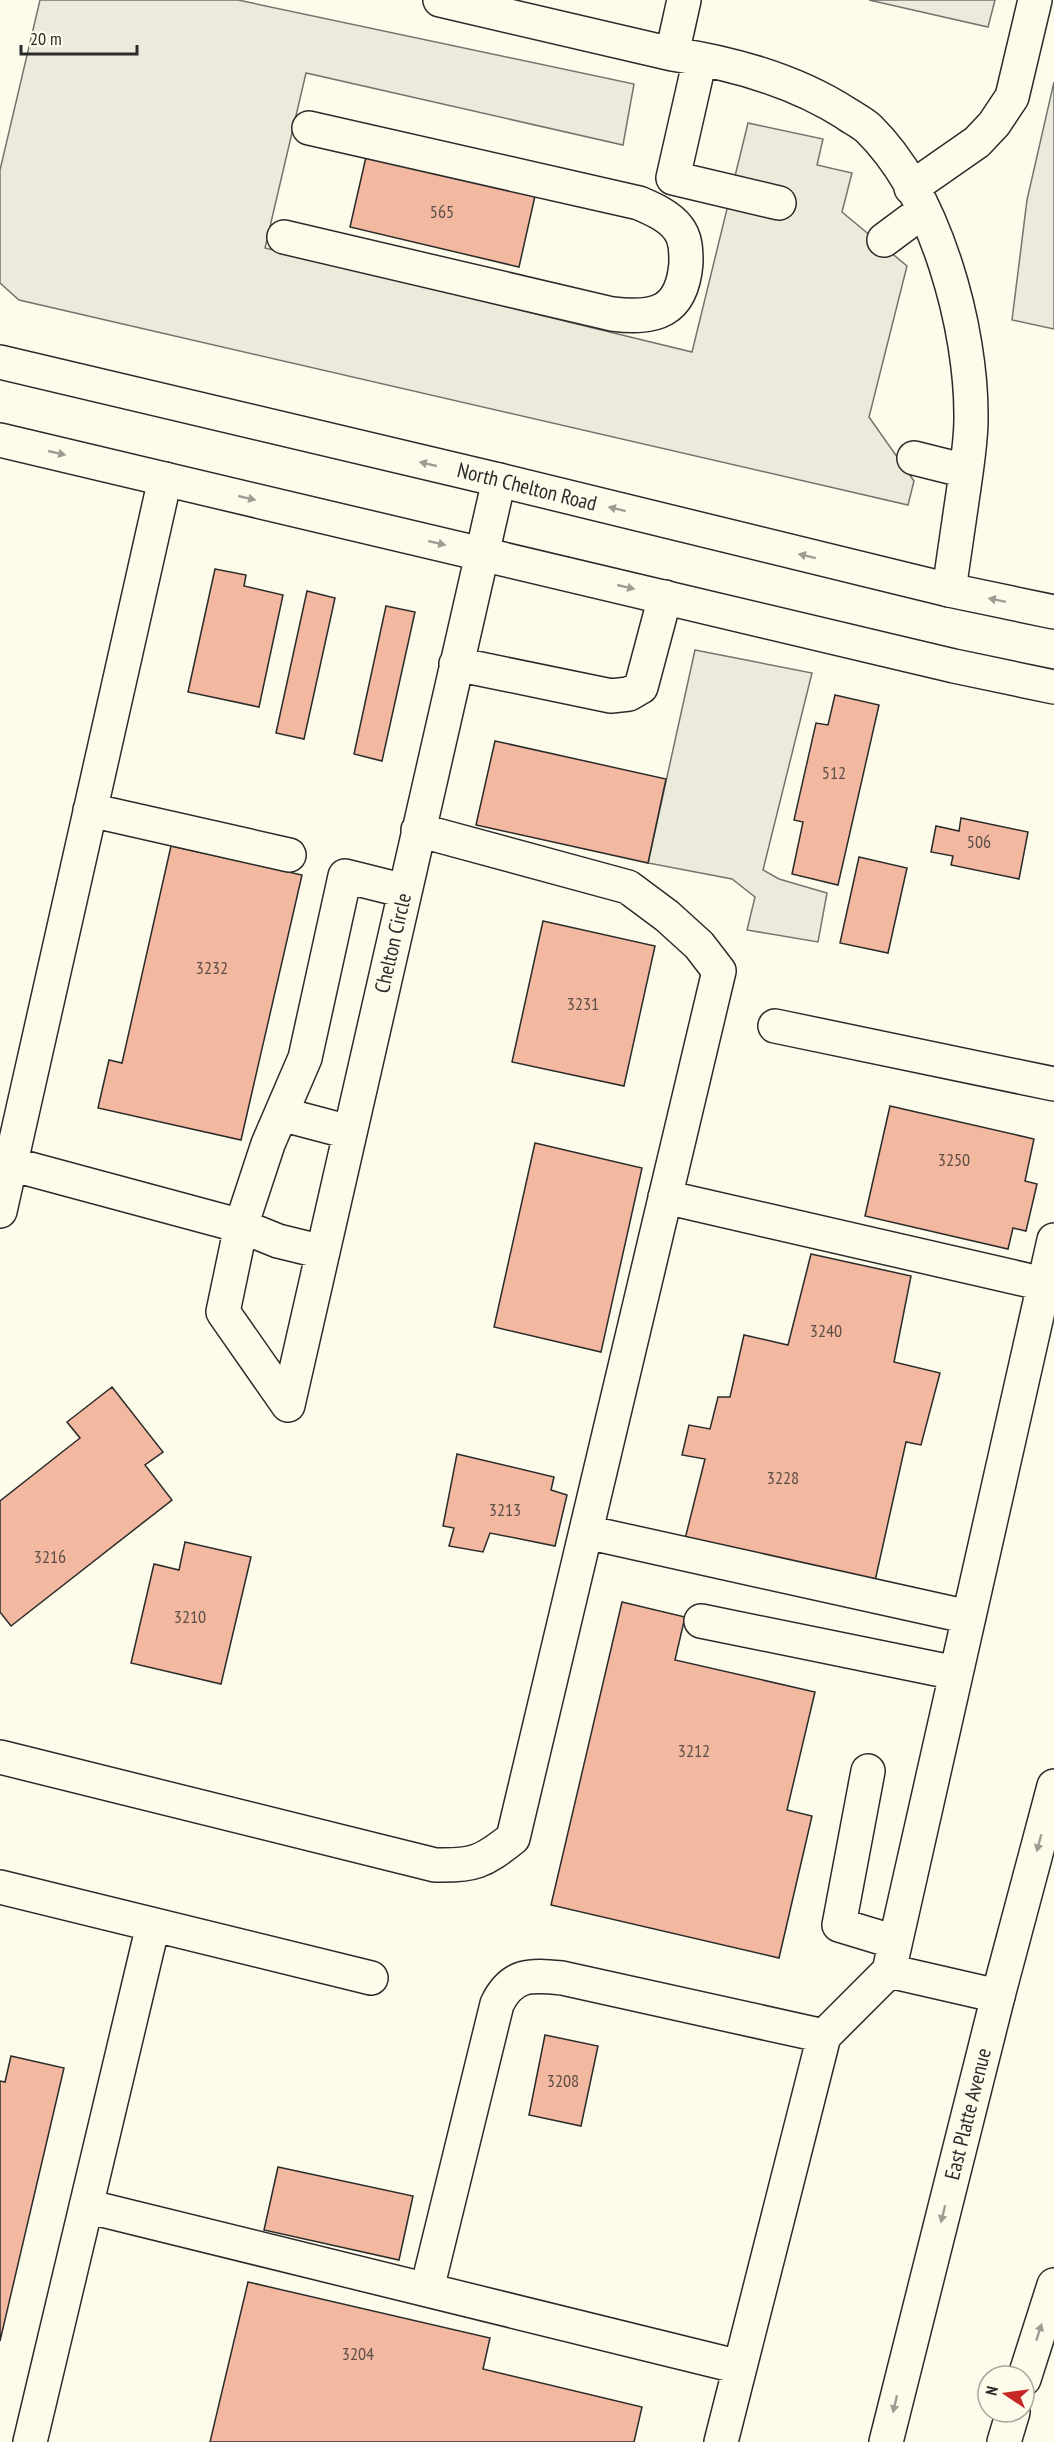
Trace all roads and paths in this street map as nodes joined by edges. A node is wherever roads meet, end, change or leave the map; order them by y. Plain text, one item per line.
1 (440, 0) edge
2 (684, 0) edge
3 (1035, 0) edge
4 (686, 56) junction
5 (309, 128) dead end
6 (917, 199) junction
7 (779, 203) dead end
8 (284, 237) dead end
9 (884, 240) dead end
10 (0, 362) edge
11 (0, 440) edge
12 (914, 458) dead end
13 (966, 471) junction
14 (165, 479) junction
15 (499, 480) junction
16 (481, 553) junction
17 (949, 591) junction
18 (664, 597) junction
19 (1054, 612) edge
20 (456, 664) junction
21 (1054, 687) edge
22 (90, 810) junction
23 (418, 830) junction
24 (289, 855) dead end
25 (405, 891) junction
26 (775, 1026) dead end
27 (1054, 1084) edge
28 (281, 1114) junction
29 (350, 1132) junction
30 (11, 1164) junction
31 (665, 1197) junction
32 (0, 1211) edge
33 (241, 1226) junction
34 (1054, 1240) edge
35 (322, 1252) junction
36 (1044, 1284) junction
37 (586, 1532) junction
38 (969, 1617) junction
39 (701, 1621) dead end
40 (956, 1673) junction
41 (0, 1757) edge
42 (868, 1771) dead end
43 (1054, 1786) edge
44 (0, 1887) edge
45 (153, 1924) junction
46 (892, 1956) junction
47 (371, 1978) dead end
48 (998, 1996) junction
49 (824, 2036) junction
50 (86, 2206) junction
51 (1054, 2285) edge
52 (427, 2289) junction
53 (1029, 2364) edge
54 (740, 2367) junction
55 (1009, 2424) edge
56 (30, 2442) edge
57 (722, 2442) edge
58 (886, 2442) edge
59 (1004, 2442) edge

1 - 4 main road
2 - 4 main road
3 - 6 main road
4 - 6 main road
4 - 7 main road
5 - 8 main road
6 - 9 main road
6 - 13 main road
15 -> 10 main road, North Chelton Road
11 -> 14 main road
12 - 13 main road
13 - 17 main road
14 -> 16 main road
14 - 22 main road
15 - 16 main road, Chelton Circle
17 -> 15 main road, North Chelton Road
16 -> 18 main road
16 - 20 main road, Chelton Circle
19 -> 17 main road, North Chelton Road
18 - 20 main road
18 - 21 main road
20 - 23 main road, Chelton Circle
22 - 24 main road
22 - 30 main road
23 - 25 main road, Chelton Circle
23 - 31 main road
25 - 28 main road
25 - 29 main road, Chelton Circle
26 - 27 main road
28 - 29 main road
28 - 33 main road
29 - 35 main road, Chelton Circle
30 - 32 main road
30 - 33 main road
31 - 36 main road
31 - 37 main road
33 - 35 main road
33 - 35 main road, Chelton Circle
34 - 36 main road
36 - 38 main road
37 - 38 main road
37 - 41 main road
38 - 40 main road
39 - 40 main road
40 - 46 main road
42 - 46 main road
43 -> 48 main road, East Platte Avenue
44 - 45 main road
45 - 47 main road
45 - 50 main road
46 - 48 main road
46 - 49 main road
48 -> 58 main road, East Platte Avenue
49 - 52 main road
49 - 54 main road
50 - 52 main road
50 - 56 main road
53 -> 51 main road
52 - 54 main road
54 - 57 main road
55 - 59 main road

